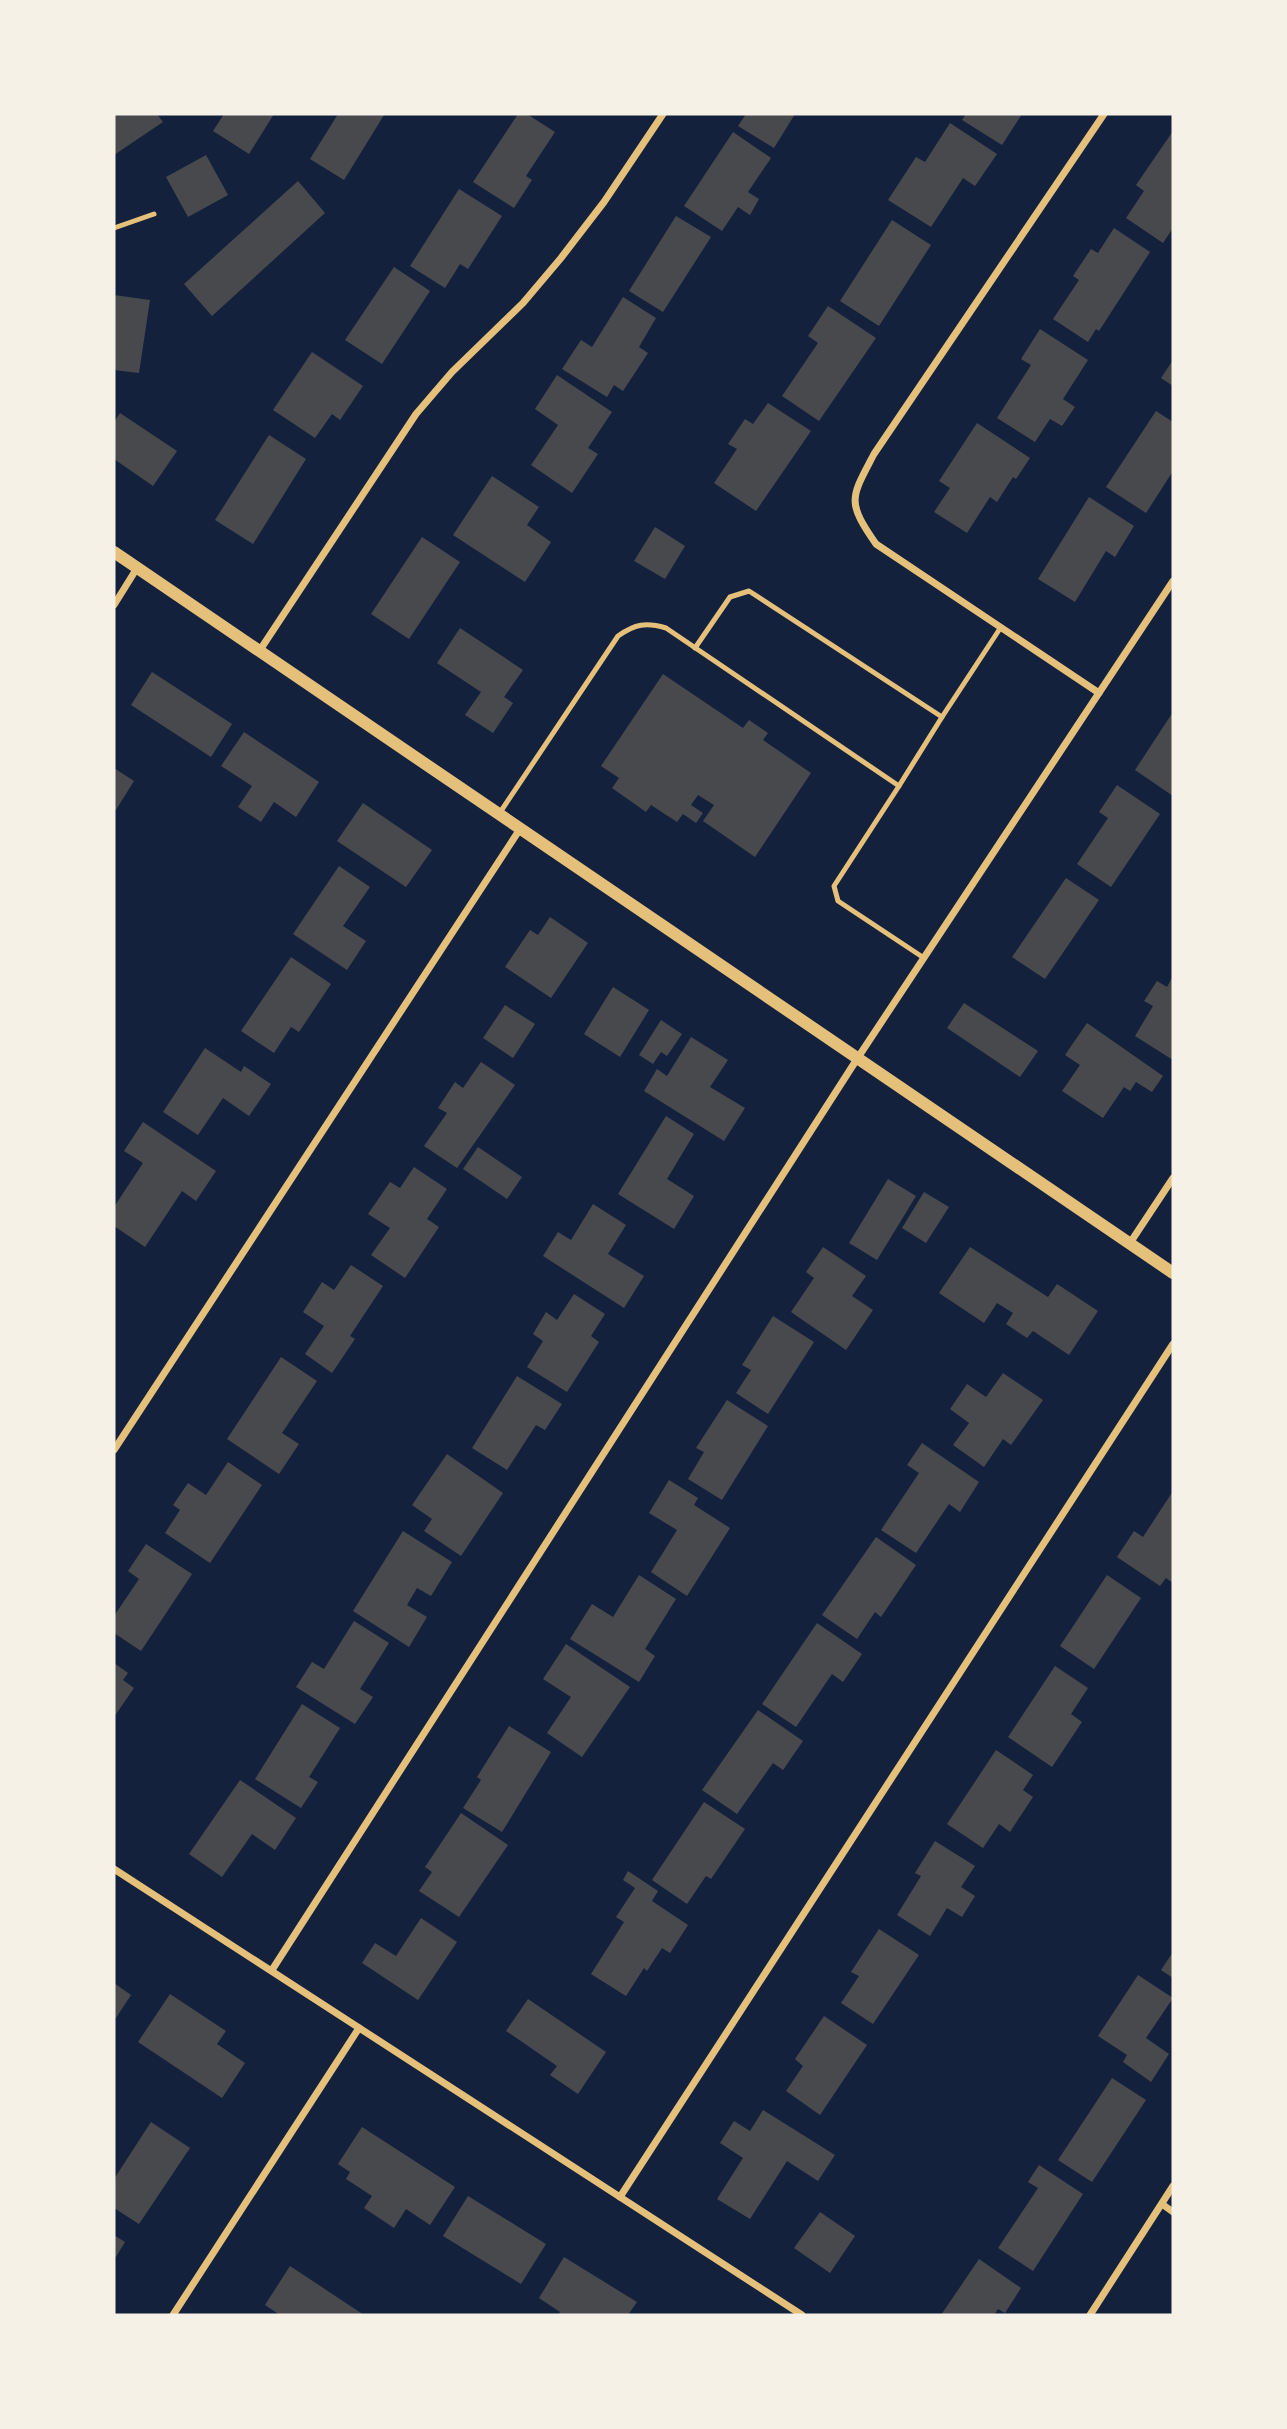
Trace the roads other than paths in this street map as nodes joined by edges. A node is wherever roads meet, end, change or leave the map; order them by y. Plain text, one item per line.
1 (663, 114) edge
2 (1104, 114) edge
3 (154, 214) dead end
4 (114, 228) edge
5 (114, 552) edge
6 (138, 568) junction
7 (1173, 581) edge
8 (114, 605) edge
9 (1001, 627) junction
10 (695, 648) junction
11 (260, 650) junction
12 (1099, 693) junction
13 (942, 716) junction
14 (899, 786) junction
15 (499, 814) junction
16 (520, 829) junction
17 (924, 958) junction
18 (858, 1059) junction
19 (1173, 1178) edge
20 (1130, 1244) junction
21 (1173, 1273) edge
22 (1173, 1344) edge
23 (114, 1450) edge
24 (114, 1869) edge
25 (272, 1969) junction
26 (359, 2028) junction
27 (1173, 2186) edge
28 (620, 2197) junction
29 (1162, 2204) junction
30 (1173, 2212) edge
31 (173, 2315) edge
32 (802, 2315) edge
33 (1090, 2315) edge

1 - 11 street
2 - 9 street
3 - 4 lane
5 - 6 street
6 - 8 street
6 - 11 street
7 - 12 street
9 - 12 street
9 - 13 lane
10 - 13 lane
10 - 14 lane
10 - 15 lane
11 - 15 street
12 - 17 street
13 - 14 lane
14 - 17 lane
15 - 16 street
16 - 18 street
16 - 23 street
17 - 18 street
18 - 20 street
18 - 25 street
19 - 20 street
20 - 21 street
22 - 28 street
24 - 25 street
25 - 26 street
26 - 28 street
26 - 31 street
27 - 29 street
28 - 32 street
29 - 30 street
29 - 33 street

